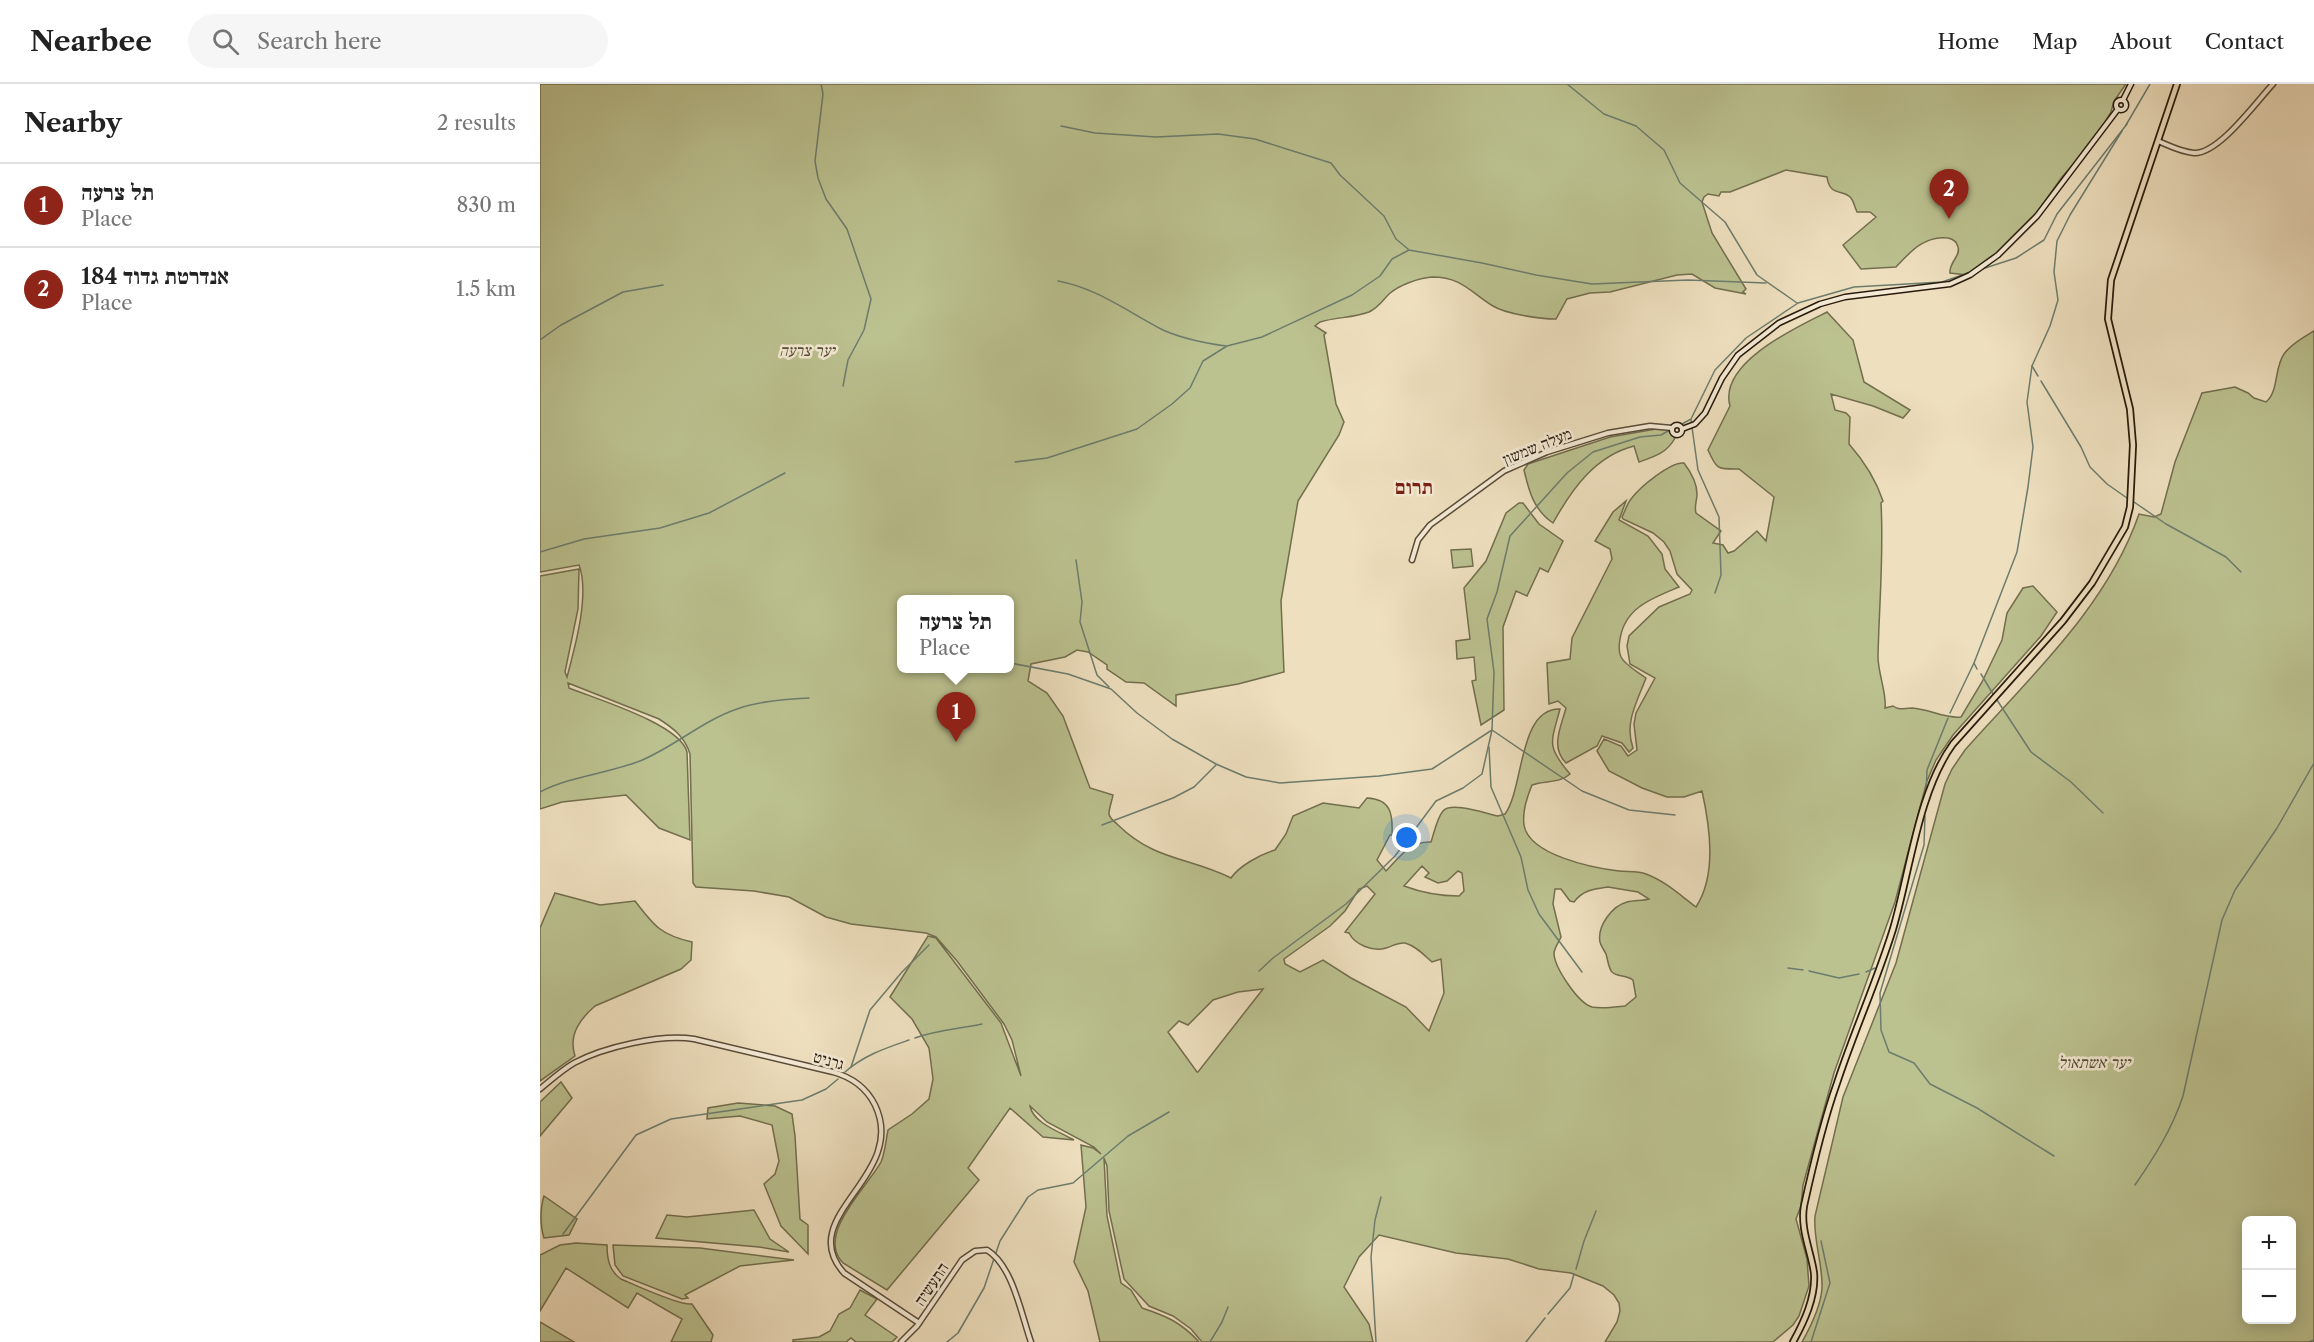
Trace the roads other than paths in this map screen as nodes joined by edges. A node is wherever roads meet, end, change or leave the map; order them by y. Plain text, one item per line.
1 (2132, 84) edge
2 (2177, 84) edge
3 (2273, 84) edge
4 (2158, 141) junction
5 (1672, 428) junction
6 (1682, 429) junction
7 (1412, 560) dead end
8 (540, 1089) edge
9 (919, 1323) junction
10 (901, 1342) edge
11 (1031, 1342) edge
12 (1793, 1342) edge

1 - 6 street
2 - 4 highway
3 - 4 street
4 - 12 highway
5 - 6 street
5 - 6 street
5 - 7 street, מעלה שמשון
8 - 9 street, גרניט
9 - 10 street, התעשיה
9 - 11 street, התעשיה

